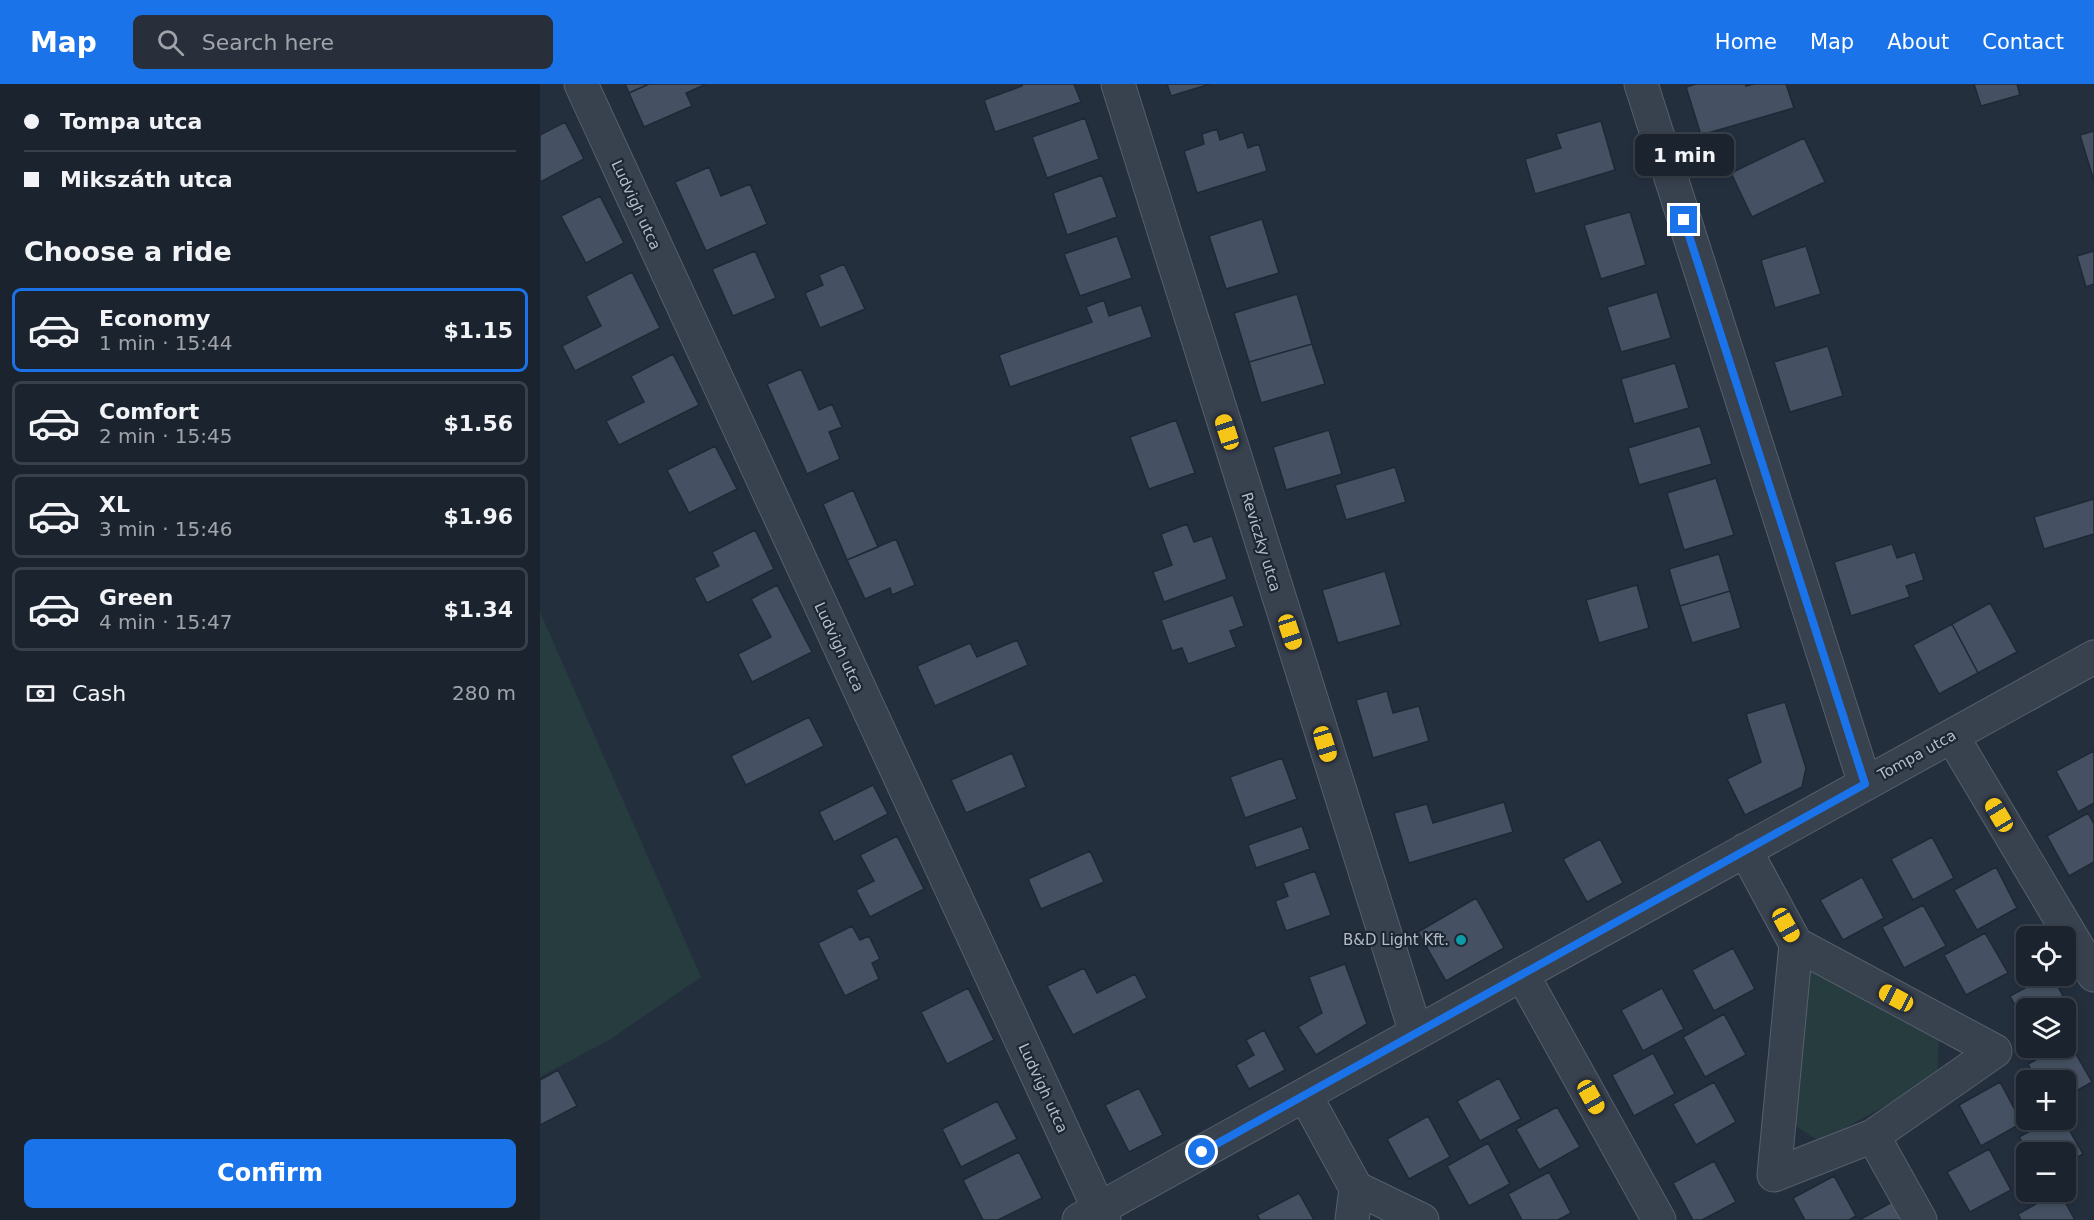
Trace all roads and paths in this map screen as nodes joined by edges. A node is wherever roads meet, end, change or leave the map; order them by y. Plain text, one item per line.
1 (580, 84) edge
2 (1118, 84) edge
3 (1641, 84) edge
4 (2094, 657) edge
5 (1952, 736) junction
6 (1865, 784) junction
7 (1745, 850) junction
8 (1796, 944) junction
9 (1522, 974) junction
10 (2094, 975) edge
11 (1416, 1033) junction
12 (1305, 1095) junction
13 (1873, 1136) junction
14 (1356, 1188) junction
15 (1094, 1216) edge
16 (1352, 1220) edge
17 (1422, 1220) edge
18 (1659, 1220) edge
19 (1920, 1220) edge

1 - 15 street, Ludvigh utca
2 - 11 street, Reviczky utca
3 - 6 street
4 - 5 street, Tompa utca
5 - 6 street, Tompa utca
5 - 10 street
6 - 7 street, Tompa utca
7 - 8 street
7 - 9 street, Tompa utca
8 - 13 street
8 - 13 street
9 - 11 street, Tompa utca
9 - 18 street
11 - 12 street, Tompa utca
12 - 14 street
12 - 15 street, Tompa utca
13 - 19 street
14 - 16 street
14 - 17 street

